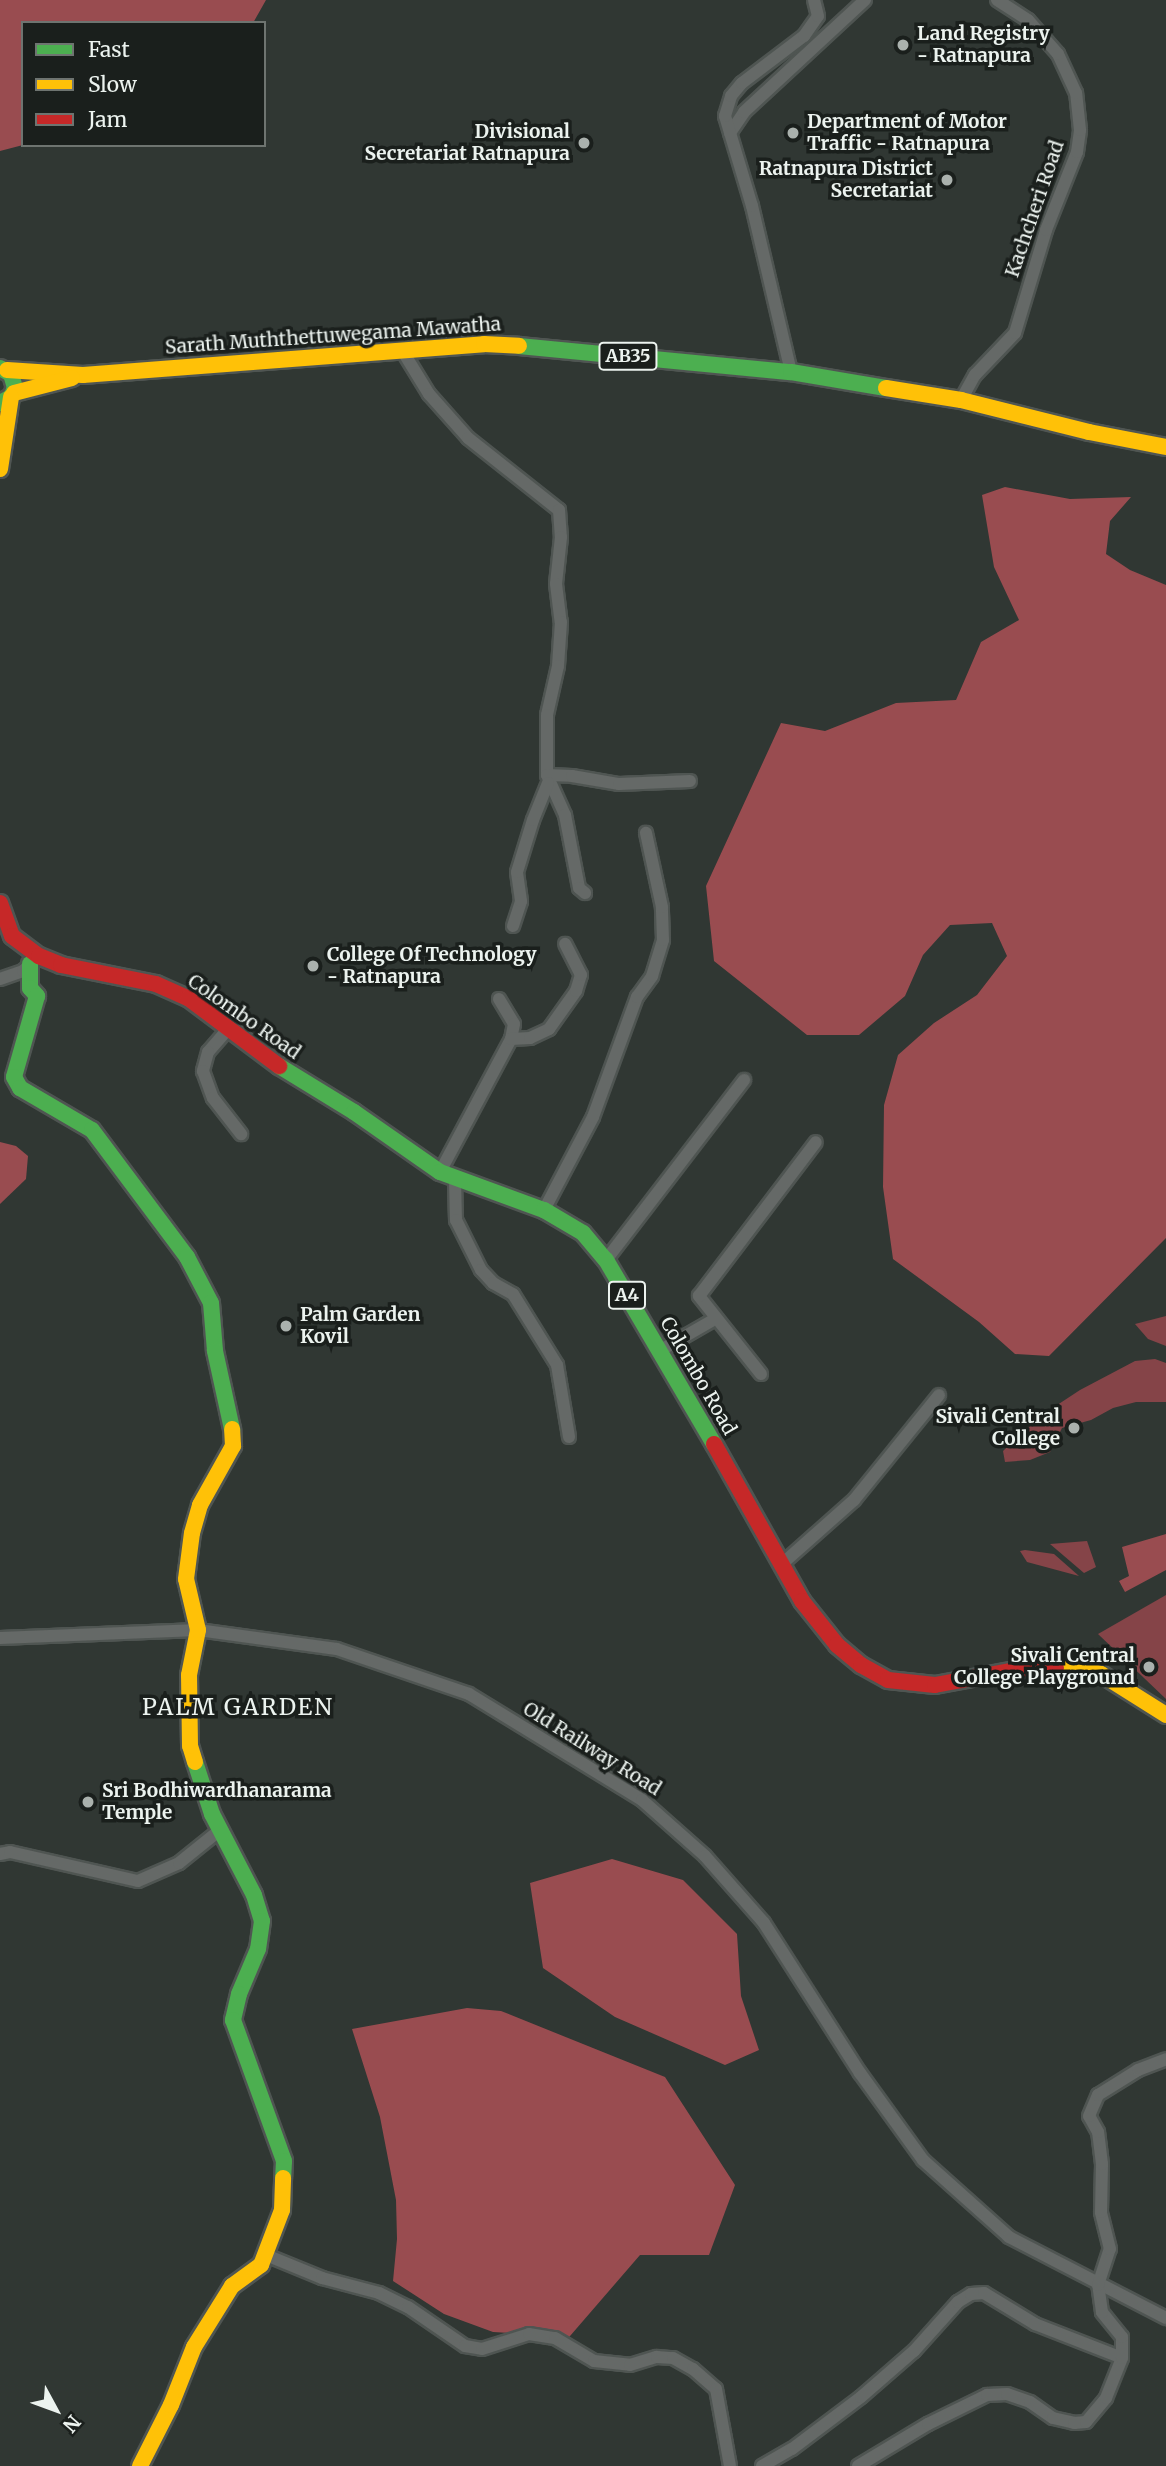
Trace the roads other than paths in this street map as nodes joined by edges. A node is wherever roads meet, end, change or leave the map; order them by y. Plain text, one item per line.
1 (814, 0) edge
2 (865, 0) edge
3 (997, 0) edge
4 (730, 133) junction
5 (402, 350) junction
6 (4, 369) edge
7 (791, 372) junction
8 (83, 375) junction
9 (8, 398) edge
10 (961, 400) junction
11 (1166, 447) edge
12 (0, 467) edge
13 (548, 779) junction
14 (690, 781) dead end
15 (646, 833) dead end
16 (586, 894) dead end
17 (0, 903) edge
18 (513, 926) dead end
19 (565, 944) dead end
20 (35, 960) junction
21 (0, 979) edge
22 (499, 999) dead end
23 (229, 1028) junction
24 (511, 1039) junction
25 (744, 1080) dead end
26 (241, 1134) dead end
27 (817, 1142) dead end
28 (447, 1176) junction
29 (544, 1210) junction
30 (606, 1260) junction
31 (715, 1319) junction
32 (661, 1350) junction
33 (761, 1374) dead end
34 (939, 1395) dead end
35 (569, 1437) dead end
36 (783, 1563) junction
37 (198, 1630) junction
38 (0, 1638) edge
39 (1166, 1715) edge
40 (220, 1830) junction
41 (0, 1854) edge
42 (1166, 2059) edge
43 (266, 2255) junction
44 (1098, 2285) junction
45 (1166, 2318) edge
46 (1122, 2358) junction
47 (140, 2466) edge
48 (730, 2466) edge
49 (762, 2466) edge
50 (858, 2466) edge

1 - 4 street
2 - 4 street
3 - 10 street, Kachcheri Road
4 - 7 street
5 - 7 main road, Sarath Muththettuwegama Mawatha / AB35
5 - 8 main road, Sarath Muththettuwegama Mawatha / AB35
5 - 13 street
6 - 8 main road
6 - 9 main road
7 - 10 main road, Sarath Muththettuwegama Mawatha / AB35
8 - 9 main road
9 - 12 main road
10 - 11 main road, Sarath Muththettuwegama Mawatha / AB35
13 - 14 street
13 - 16 street
13 - 18 street
15 - 29 street
17 - 20 main road, Colombo Road / A4
19 - 24 street
20 - 21 street
20 - 23 main road, Colombo Road / A4
20 - 37 main road
22 - 24 street
23 - 26 street
23 - 28 main road, Colombo Road / A4
24 - 28 street
25 - 30 street
27 - 31 street
28 - 29 main road, Colombo Road / A4
28 - 35 street
29 - 30 main road, Colombo Road / A4
30 - 32 main road, Colombo Road / A4
31 - 32 street
31 - 33 street
32 - 36 main road, Colombo Road / A4
34 - 36 street
36 - 39 main road, Colombo Road / A4
37 - 38 street, Old Railway Road
37 - 40 main road
37 - 44 street, Old Railway Road
40 - 41 street
40 - 43 main road
42 - 44 street
43 - 47 main road
43 - 48 street
44 - 45 street, Old Railway Road
44 - 46 street
46 - 49 street
46 - 50 street

